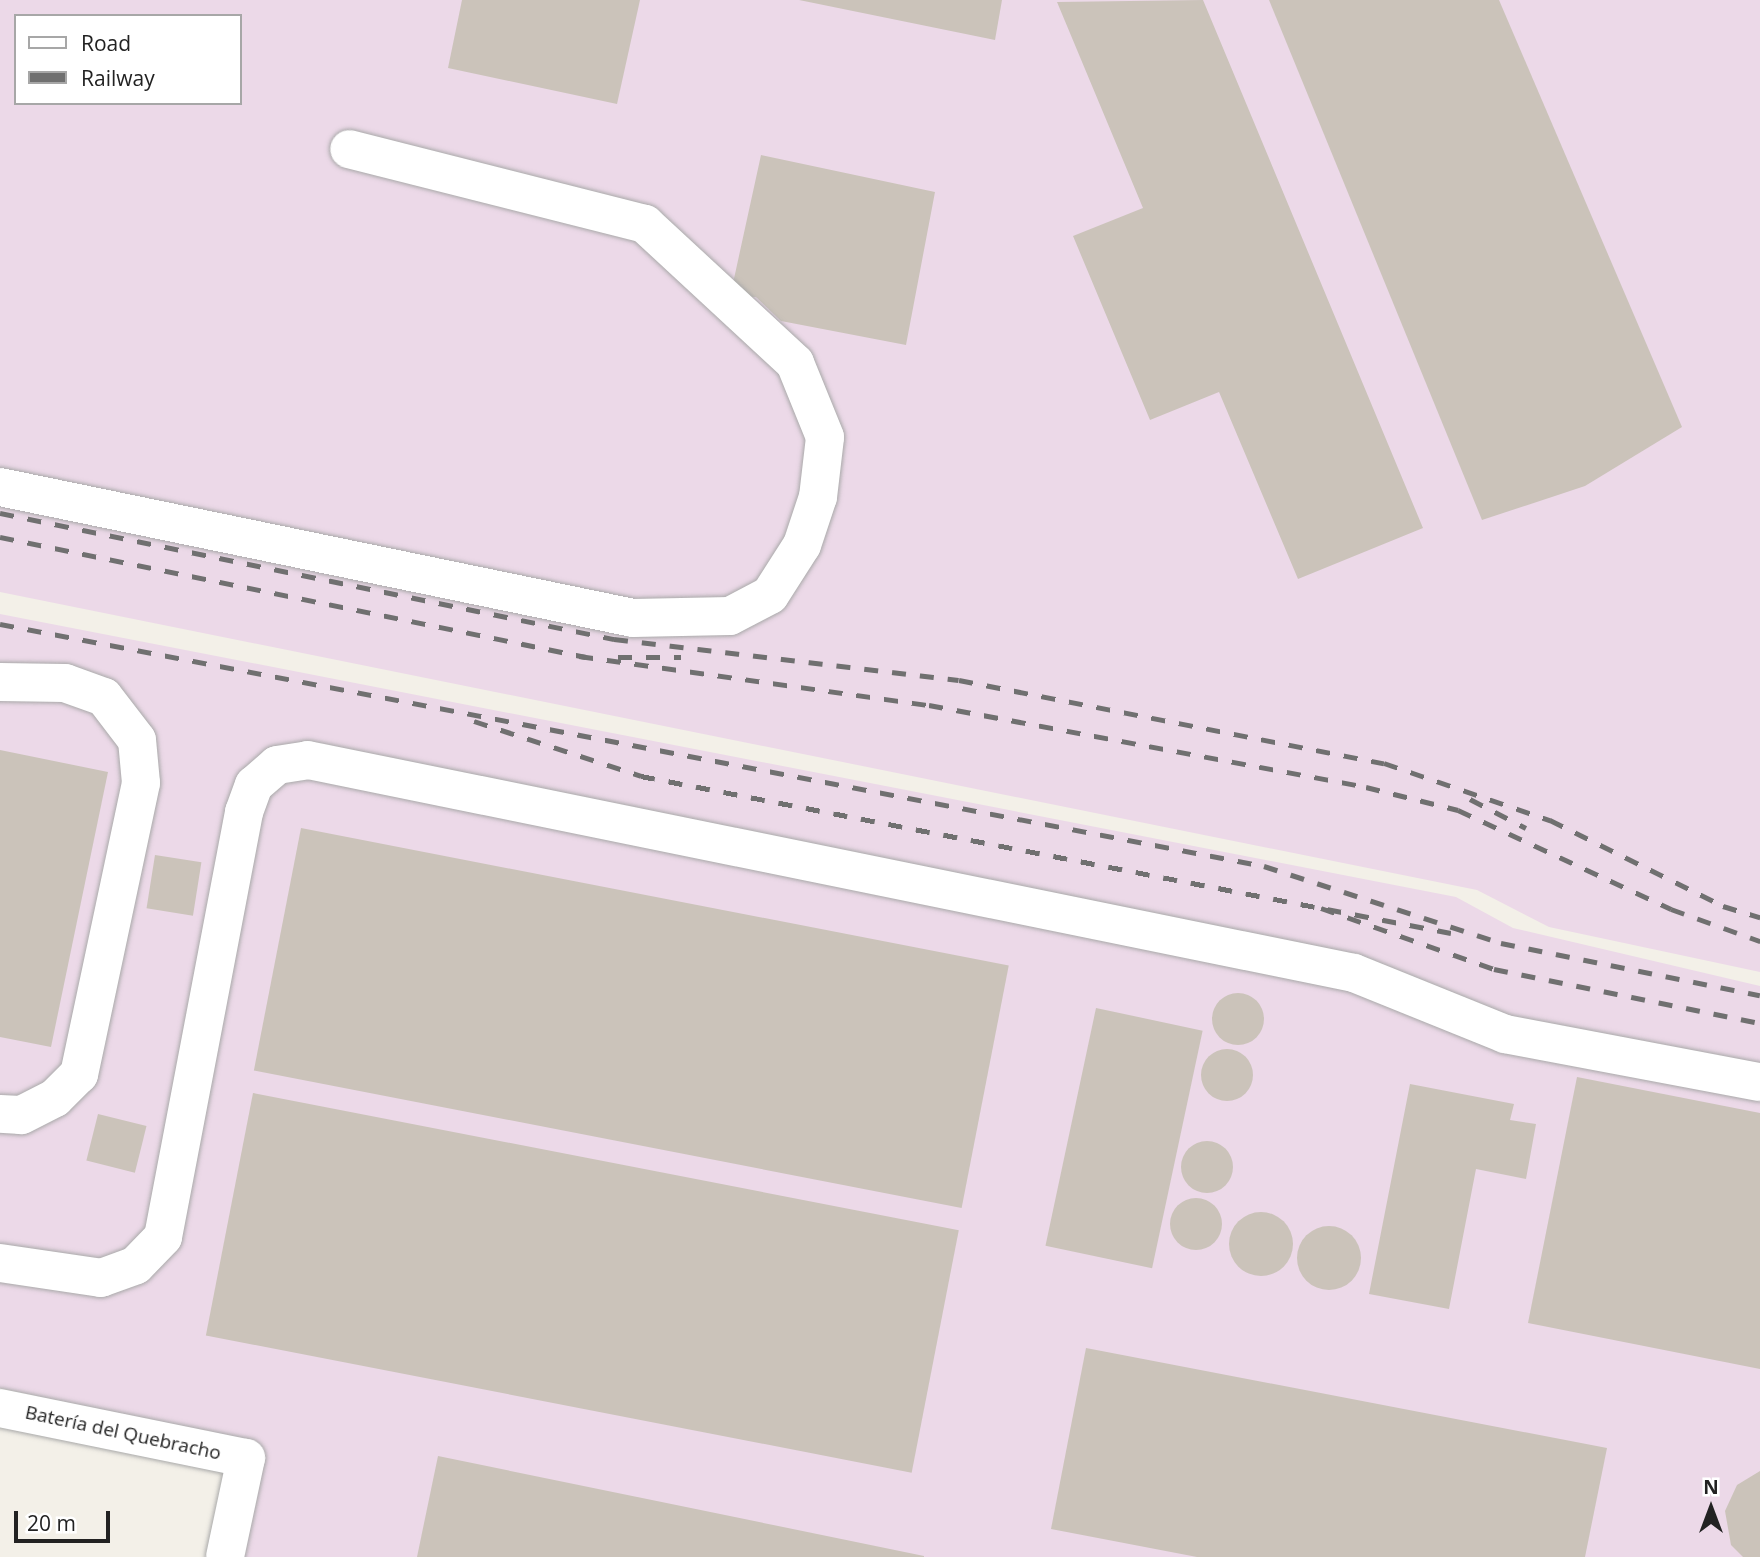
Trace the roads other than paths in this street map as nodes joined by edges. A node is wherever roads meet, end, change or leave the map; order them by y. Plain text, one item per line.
1 (349, 149) dead end
2 (0, 487) edge
3 (0, 682) edge
4 (1760, 1082) edge
5 (0, 1114) edge
6 (0, 1263) edge
7 (0, 1408) edge
8 (225, 1557) edge

1 - 2 street
3 - 5 street
4 - 6 street
7 - 8 street, Batería del Quebracho

